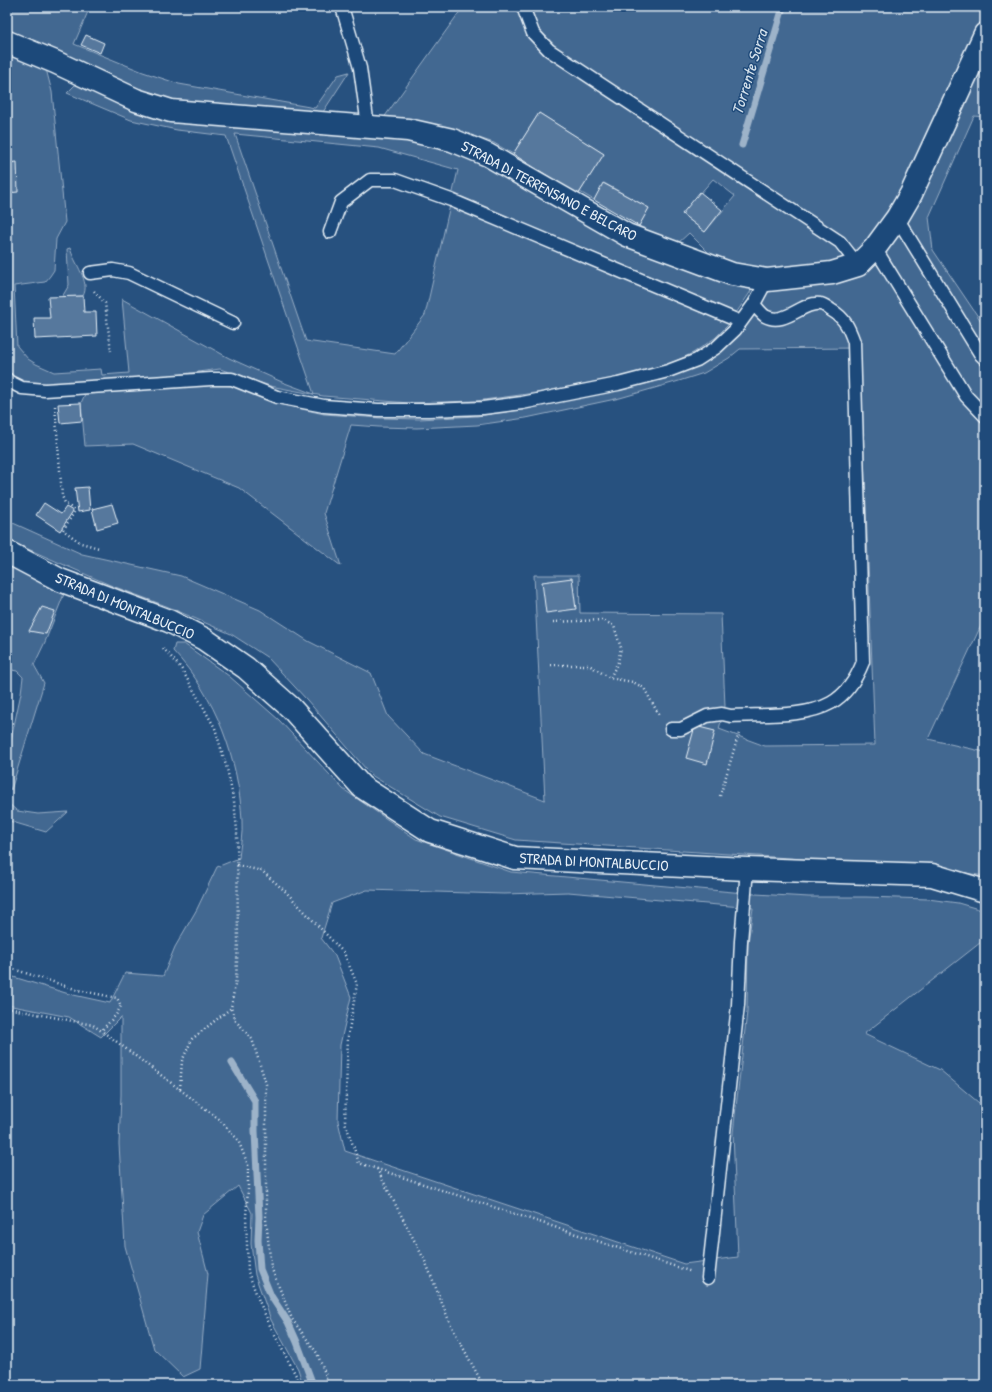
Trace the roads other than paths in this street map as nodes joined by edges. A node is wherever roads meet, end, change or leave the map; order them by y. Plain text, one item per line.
1 (342, 7) edge
2 (523, 7) edge
3 (985, 34) edge
4 (7, 42) edge
5 (368, 126) junction
6 (897, 218) junction
7 (330, 232) dead end
8 (875, 248) junction
9 (858, 265) junction
10 (90, 273) dead end
11 (767, 280) junction
12 (754, 304) junction
13 (741, 322) junction
14 (234, 323) dead end
15 (985, 360) edge
16 (7, 379) edge
17 (985, 416) edge
18 (7, 552) edge
19 (671, 729) road end
20 (747, 869) junction
21 (985, 891) edge
22 (708, 1278) road end

1 - 5 lane
2 - 9 lane
3 - 6 street, STRADA DI TERRENSANO E BELCARO
4 - 5 street, STRADA DI TERRENSANO E BELCARO
5 - 11 street, STRADA DI TERRENSANO E BELCARO
6 - 8 street, STRADA DI TERRENSANO E BELCARO
6 - 15 lane
7 - 13 lane
8 - 9 street, STRADA DI TERRENSANO E BELCARO
8 - 17 lane
9 - 11 street, STRADA DI TERRENSANO E BELCARO
10 - 14 lane
11 - 12 lane
12 - 13 lane
12 - 19 lane
13 - 16 lane
18 - 20 street, STRADA DI MONTALBUCCIO
20 - 21 street, STRADA DI MONTALBUCCIO
20 - 22 lane

